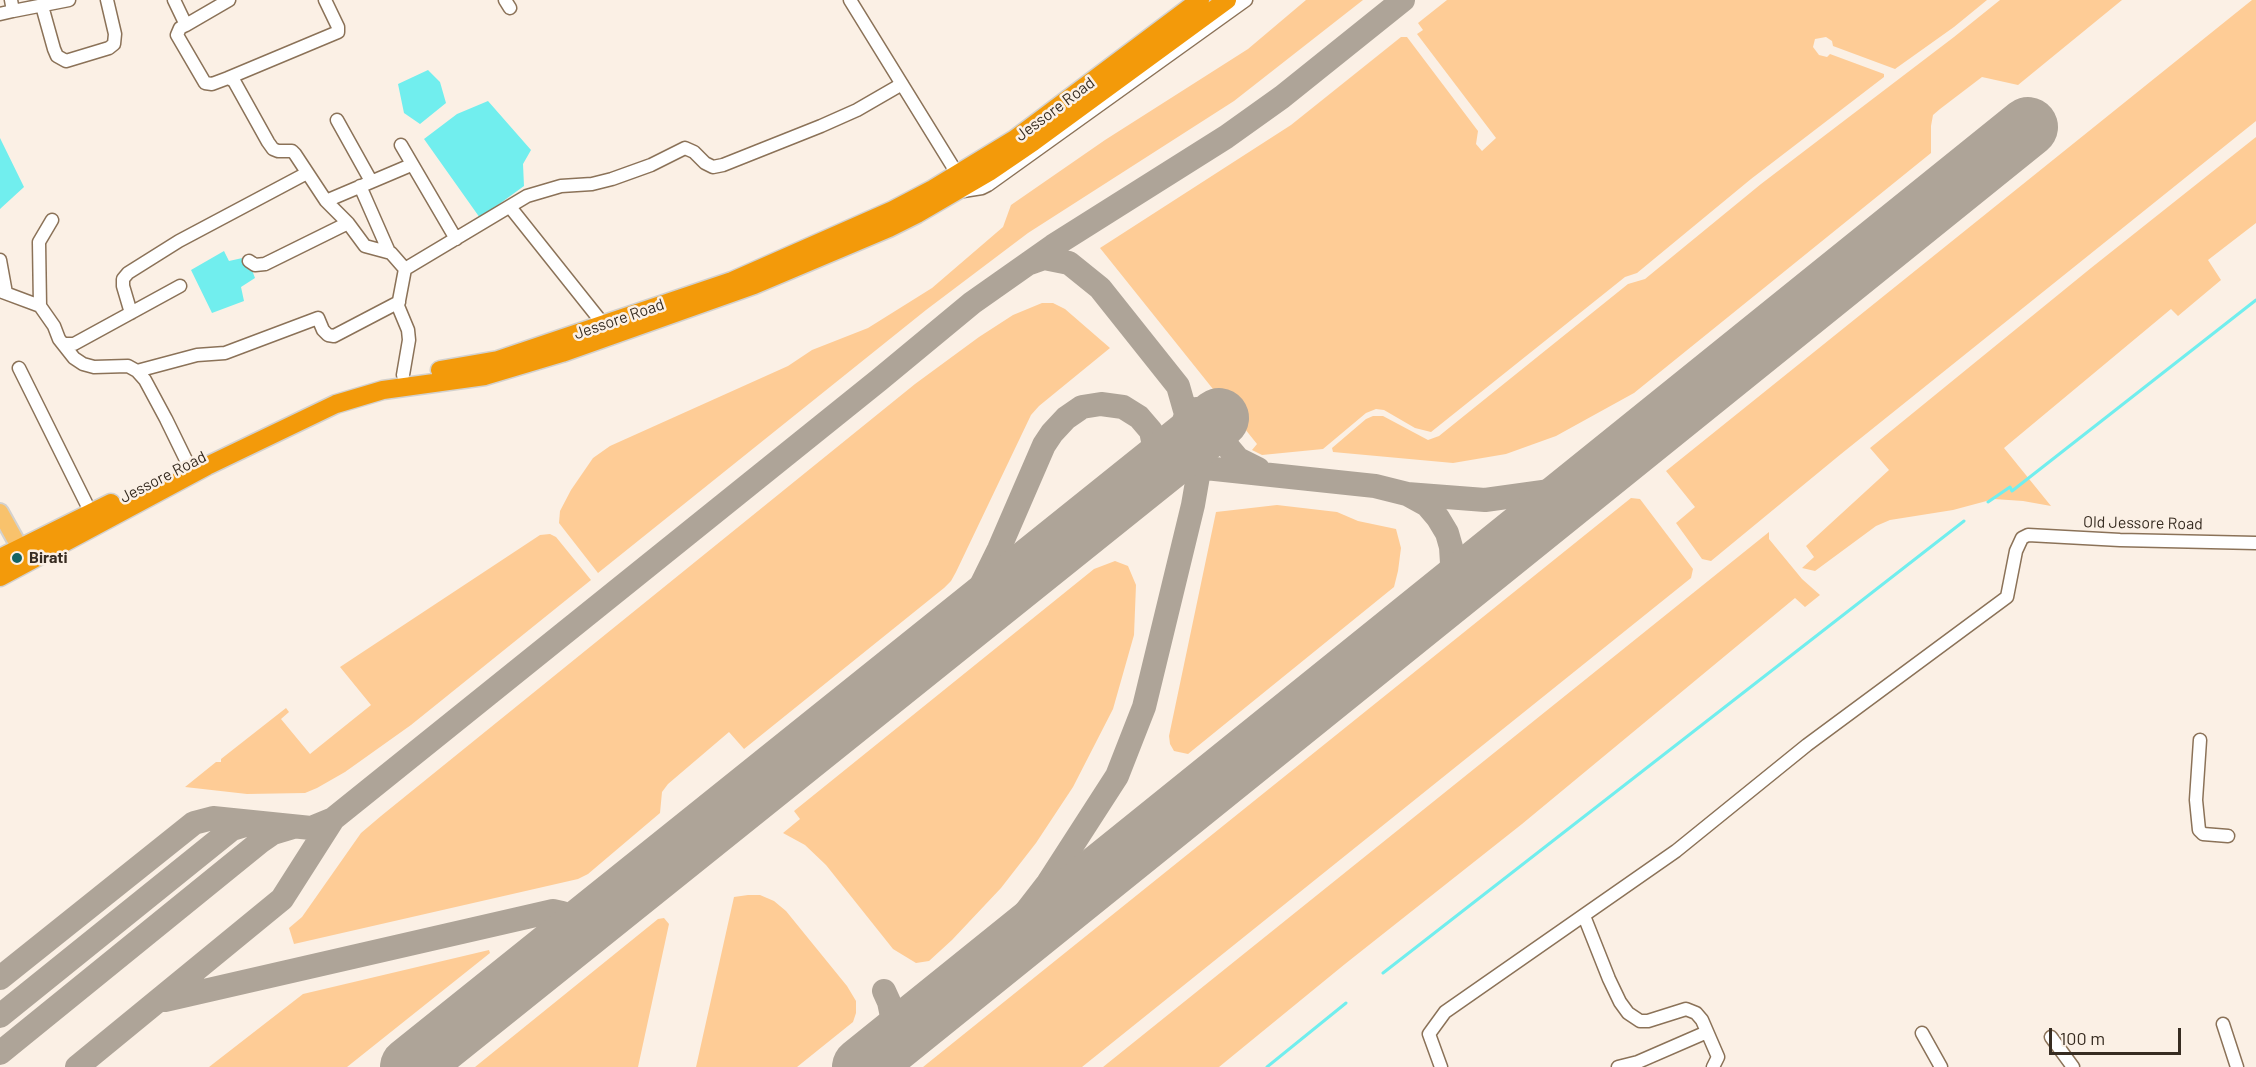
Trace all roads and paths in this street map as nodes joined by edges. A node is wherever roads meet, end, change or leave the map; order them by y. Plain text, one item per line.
1 (69, 0) edge
2 (107, 0) edge
3 (174, 0) edge
4 (229, 0) edge
5 (326, 0) edge
6 (850, 0) edge
7 (1200, 0) edge
8 (1227, 0) edge
9 (1246, 0) edge
10 (12, 5) edge
11 (42, 6) junction
12 (0, 14) edge
13 (186, 26) junction
14 (228, 78) junction
15 (902, 84) junction
16 (337, 120) dead end
17 (401, 145) dead end
18 (411, 165) junction
19 (307, 172) junction
20 (957, 183) junction
21 (366, 184) junction
22 (326, 201) junction
23 (510, 207) junction
24 (52, 220) dead end
25 (348, 223) junction
26 (456, 239) junction
27 (389, 252) junction
28 (0, 260) edge
29 (249, 261) dead end
30 (405, 269) junction
31 (180, 286) dead end
32 (3, 292) edge
33 (399, 302) junction
34 (40, 306) junction
35 (131, 313) junction
36 (604, 325) junction
37 (65, 345) junction
38 (19, 368) dead end
39 (137, 371) junction
40 (403, 375) junction
41 (188, 464) junction
42 (0, 512) edge
43 (91, 513) junction
44 (2256, 543) edge
45 (24, 556) junction
46 (0, 558) edge
47 (0, 577) edge
48 (2200, 740) dead end
49 (2228, 836) dead end
50 (1584, 916) junction
51 (2223, 1024) dead end
52 (1707, 1032) junction
53 (1922, 1033) dead end
54 (2050, 1036) dead end
55 (1441, 1067) edge
56 (1618, 1067) edge
57 (1713, 1067) edge
58 (1941, 1067) edge
59 (2073, 1067) edge
60 (2237, 1067) edge

1 - 11 street
2 - 11 street
3 - 13 street
4 - 13 street
5 - 14 street
6 - 15 street
7 - 20 highway, Jessore Road
8 - 20 highway
9 - 20 street
10 - 11 street
10 - 12 street
13 - 14 street
14 - 19 street
15 - 20 street
15 - 23 street
16 - 21 street
17 - 18 street
18 - 21 street
18 - 26 street
19 - 22 street
19 - 35 street
20 - 36 highway, Jessore Road
20 - 45 highway
21 - 22 street
21 - 27 street
22 - 25 street
23 - 26 street
23 - 36 street
24 - 34 street
25 - 27 street
25 - 29 street
26 - 30 street
27 - 30 street
28 - 32 street
30 - 33 street
31 - 35 street
32 - 34 street
33 - 39 street
33 - 40 street
34 - 37 street
35 - 37 street
36 - 40 highway, Jessore Road
37 - 39 street
38 - 43 street
39 - 41 street
40 - 41 highway, Jessore Road
41 - 43 highway, Jessore Road
42 - 45 main road
43 - 45 highway, Jessore Road
44 - 50 street, Old Jessore Road
45 - 46 highway, Jessore Road
45 - 47 highway
48 - 49 street
50 - 52 street
50 - 55 street
51 - 60 street
52 - 56 street
52 - 57 street
53 - 58 street
54 - 59 street

